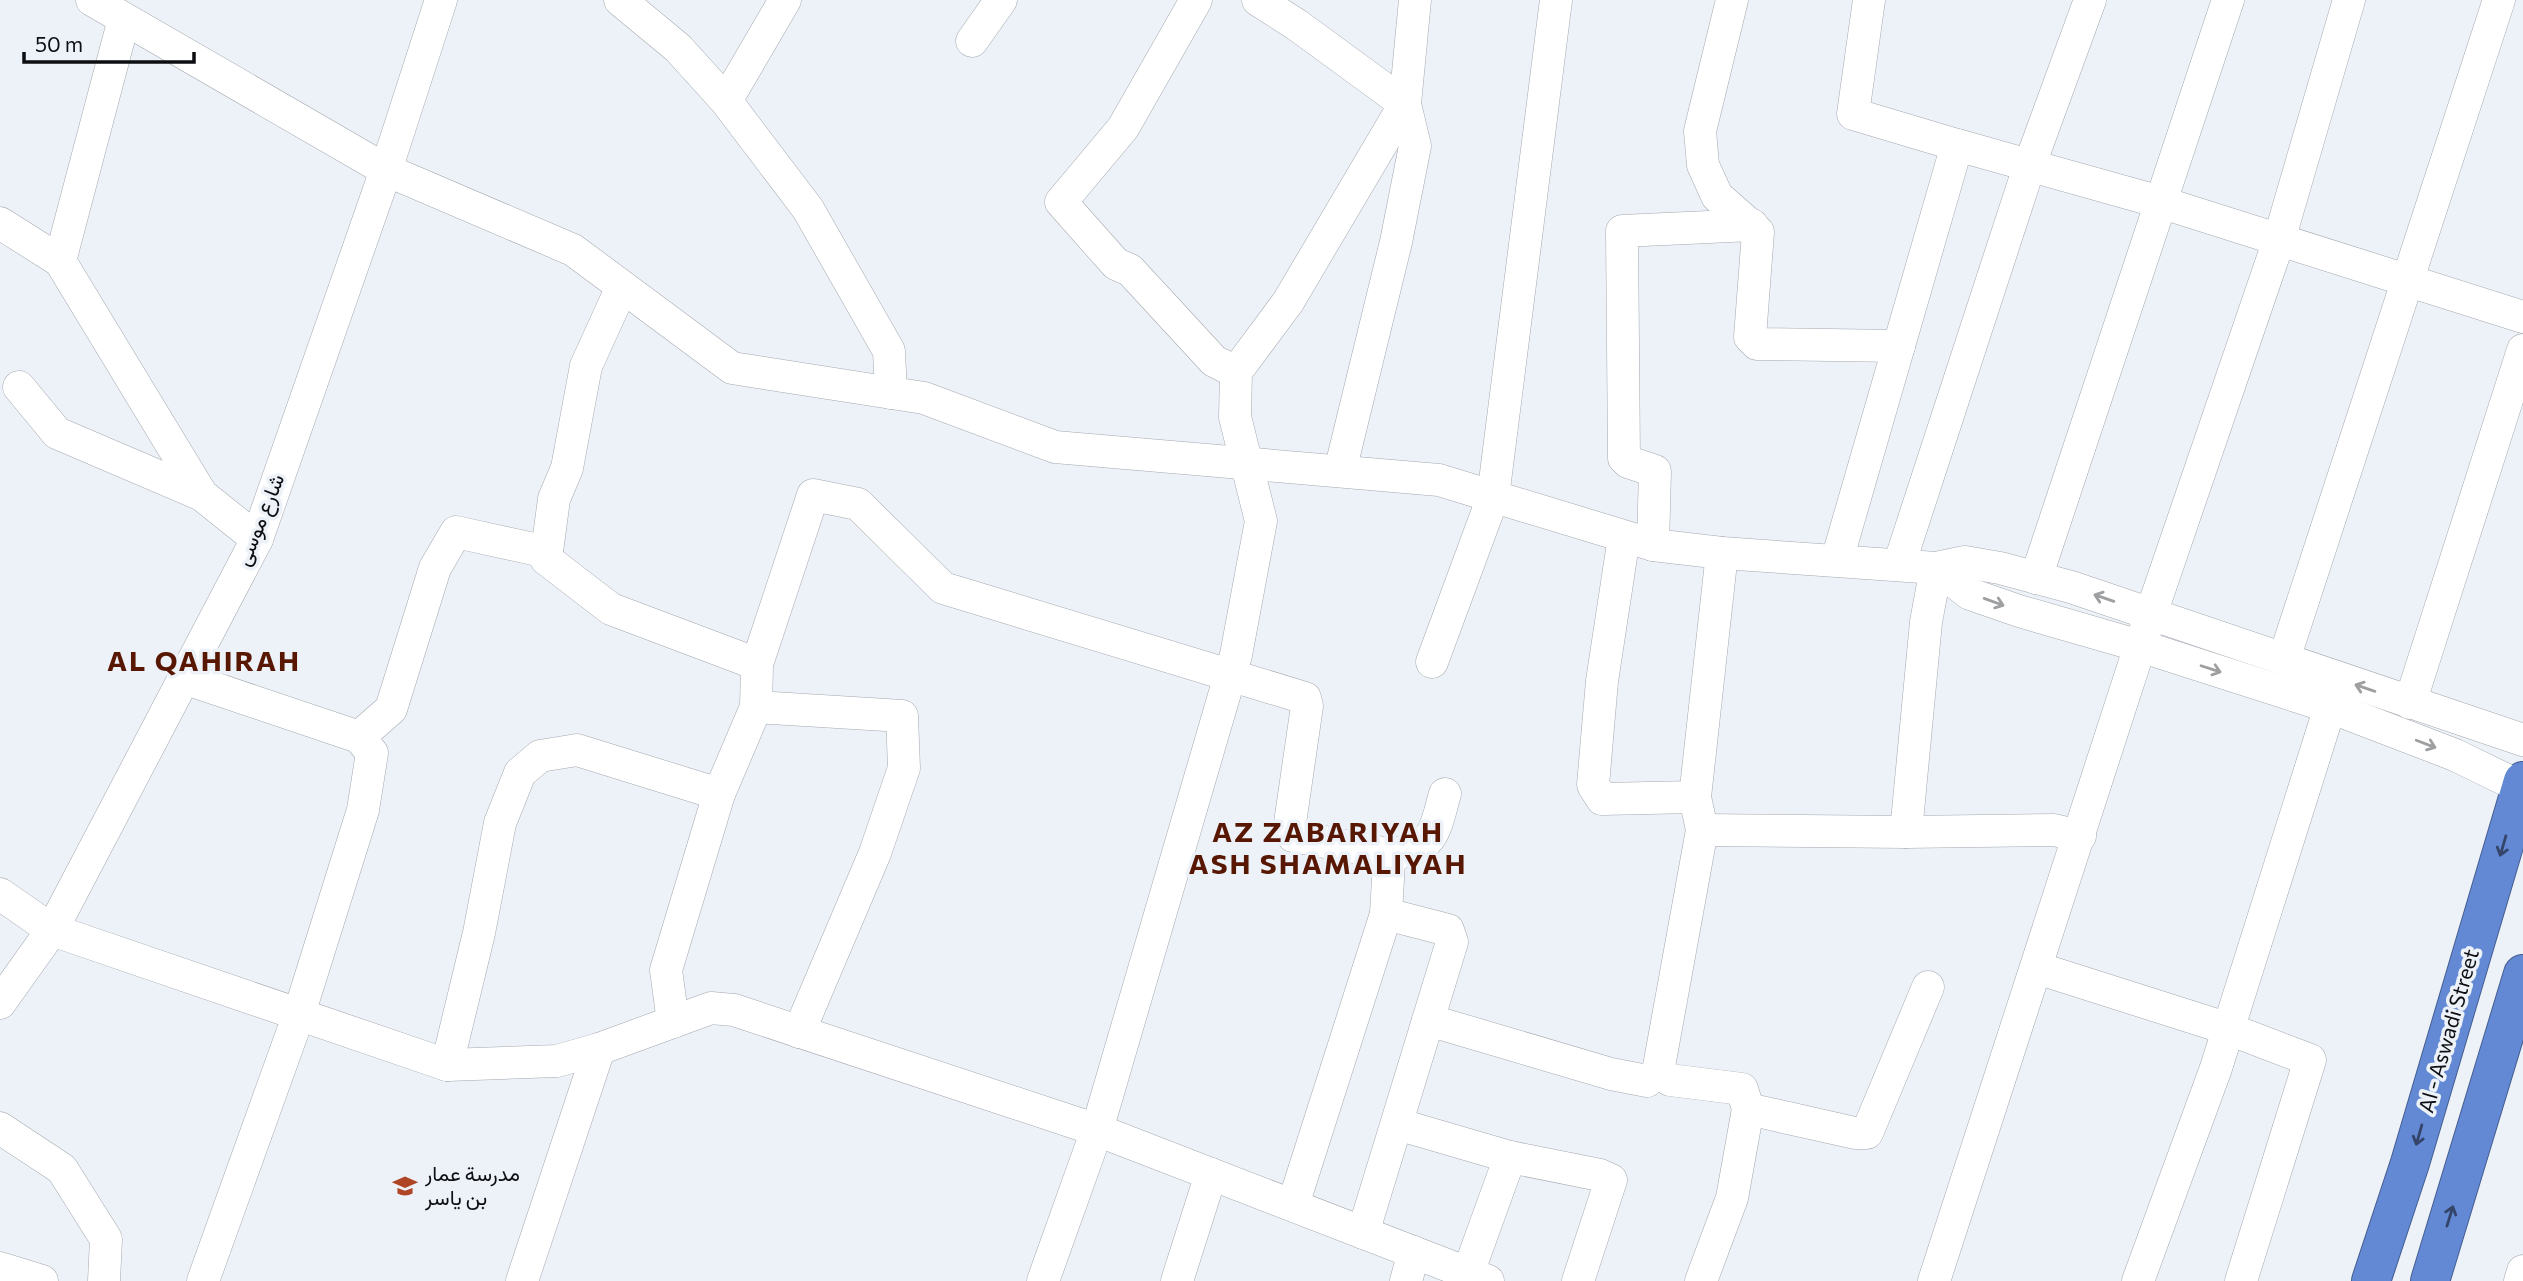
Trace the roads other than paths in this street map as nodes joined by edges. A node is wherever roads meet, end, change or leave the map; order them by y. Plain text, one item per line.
1 (92, 0) edge
2 (441, 0) edge
3 (620, 0) edge
4 (785, 0) edge
5 (1001, 0) edge
6 (1196, 0) edge
7 (1258, 0) edge
8 (1415, 0) edge
9 (1556, 0) edge
10 (1732, 0) edge
11 (1870, 0) edge
12 (2091, 0) edge
13 (2228, 0) edge
14 (2349, 0) edge
15 (2499, 0) edge
16 (124, 19) junction
17 (972, 41) dead end
18 (726, 102) junction
19 (1405, 104) junction
20 (1957, 145) junction
21 (2030, 164) junction
22 (386, 170) junction
23 (2160, 202) junction
24 (0, 223) edge
25 (1752, 225) junction
26 (2279, 240) junction
27 (61, 261) junction
28 (2407, 280) junction
29 (622, 287) junction
30 (2523, 317) edge
31 (1899, 346) junction
32 (2523, 350) edge
33 (1236, 372) junction
34 (19, 387) dead end
35 (891, 393) junction
36 (1247, 463) junction
37 (1340, 471) junction
38 (202, 495) junction
39 (1493, 497) junction
40 (257, 539) junction
41 (1639, 541) junction
42 (547, 552) junction
43 (1722, 553) junction
44 (1837, 560) junction
45 (1899, 565) junction
46 (1936, 568) junction
47 (2036, 578) junction
48 (2152, 615) junction
49 (2140, 646) junction
50 (2284, 659) junction
51 (1432, 662) dead end
52 (757, 664) junction
53 (1228, 676) junction
54 (184, 678) junction
55 (2410, 703) junction
56 (756, 707) junction
57 (2330, 708) junction
58 (359, 737) junction
59 (2523, 740) edge
60 (2522, 785) edge
61 (719, 794) junction
62 (1445, 794) dead end
63 (1695, 797) junction
64 (1702, 830) junction
65 (1906, 832) junction
66 (2080, 836) junction
67 (1389, 861) junction
68 (0, 894) edge
69 (1386, 914) junction
70 (52, 930) junction
71 (2037, 968) junction
72 (2523, 974) edge
73 (1928, 987) dead end
74 (0, 1003) edge
75 (299, 1014) junction
76 (1428, 1020) junction
77 (673, 1022) junction
78 (2229, 1029) junction
79 (799, 1032) junction
80 (599, 1049) junction
81 (447, 1065) junction
82 (1658, 1072) junction
83 (1748, 1109) junction
84 (1397, 1124) junction
85 (0, 1128) edge
86 (1097, 1130) junction
87 (1510, 1157) junction
88 (1211, 1174) junction
89 (1293, 1205) junction
90 (1363, 1233) junction
91 (1410, 1267) edge
92 (0, 1268) edge
93 (2523, 1271) edge
94 (1478, 1277) edge
95 (42, 1281) edge
96 (104, 1281) edge
97 (203, 1281) edge
98 (522, 1281) edge
99 (1044, 1281) edge
100 (1177, 1281) edge
101 (1578, 1281) edge
102 (1701, 1281) edge
103 (1934, 1281) edge
104 (2138, 1281) edge
105 (2241, 1281) edge
106 (2371, 1281) edge
107 (2430, 1281) edge
108 (2520, 1281) edge

1 - 16 street
2 - 22 street, شارع موسى
3 - 18 street
4 - 18 street
5 - 17 street
6 - 33 street
7 - 19 street
8 - 19 street
9 - 39 street
10 - 25 street
11 - 20 street
12 - 21 street
13 - 23 street
14 - 26 street
15 - 28 street
16 - 22 street
16 - 27 street
18 - 35 street
19 - 33 street
19 - 37 street
20 - 21 street
20 - 31 street
21 - 23 street
21 - 45 street
22 - 29 street
22 - 40 street, شارع موسى
23 - 26 street
23 - 47 street
24 - 27 street
25 - 31 street
25 - 41 street
26 - 28 street
26 - 48 street
27 - 38 street
28 - 30 street
28 - 50 street
29 - 35 street
29 - 42 street
31 - 44 street
32 - 55 street
33 - 36 street
34 - 38 street
35 - 36 street
36 - 37 street
36 - 53 street
37 - 39 street
38 - 40 street
39 - 41 street
39 - 51 street
40 - 54 street, شارع موسى
41 - 43 street
41 - 63 street
42 - 52 street
42 - 58 street
43 - 44 street
43 - 63 street
44 - 45 street
45 - 46 street
46 - 47 street
46 -> 49 street
46 - 65 street
48 -> 47 street
48 - 49 street
48 - 50 street
49 -> 57 street
49 - 66 street
55 -> 50 street
52 - 53 street
52 - 56 street
53 - 67 street
53 - 86 street
54 - 58 street
54 - 70 street, شارع موسى
55 - 59 street
56 - 61 street
56 - 79 street
57 -> 60 street
57 - 78 street
58 - 75 street
60 -> 106 highway, Al - Aswadi Street
61 - 77 street
61 - 81 street
62 - 67 street
63 - 64 street
64 - 65 street
64 - 82 street
65 - 66 street
66 - 71 street
67 - 69 street
68 - 70 street
69 - 76 street
69 - 89 street
70 - 74 street, شارع موسى
70 - 75 street
71 - 78 street
71 - 103 street
107 -> 72 highway
73 - 83 street
75 - 81 street
75 - 97 street
76 - 82 street
76 - 84 street
77 - 79 street
77 - 80 street
78 - 104 street
78 - 105 street
79 - 86 street
80 - 81 street
80 - 98 street
82 - 83 street
83 - 102 street
84 - 87 street
84 - 90 street
85 - 96 street
86 - 88 street
86 - 99 street
87 - 94 street
87 - 101 street
88 - 89 street
88 - 100 street
89 - 90 street
90 - 91 street
91 - 94 street
92 - 95 street
93 - 108 street

